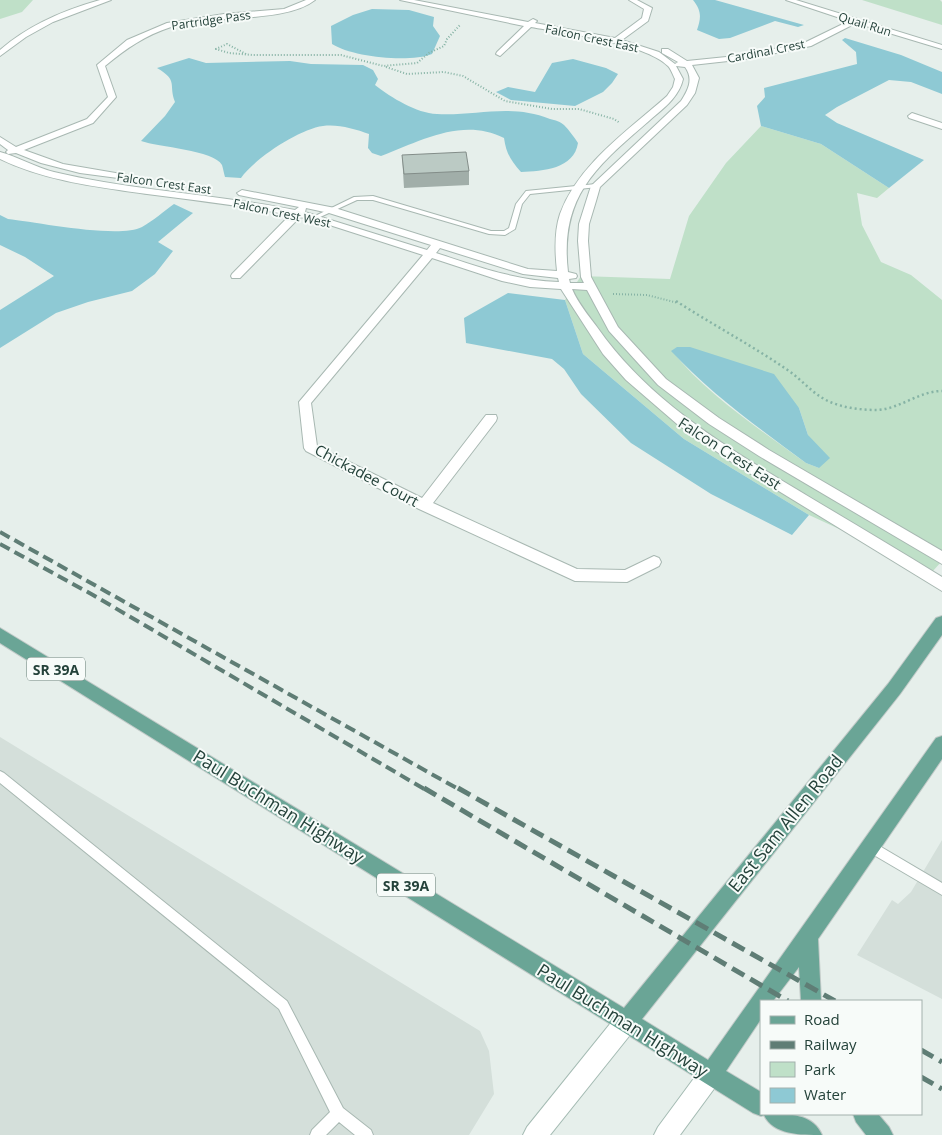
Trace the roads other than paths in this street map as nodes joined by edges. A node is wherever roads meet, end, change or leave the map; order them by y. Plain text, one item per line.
1 (90, 0) edge
2 (108, 0) edge
3 (312, 0) edge
4 (403, 0) edge
5 (430, 0) edge
6 (632, 0) edge
7 (789, 0) edge
8 (422, 2) edge
9 (855, 21) junction
10 (532, 23) junction
11 (18, 35) junction
12 (7, 36) dead end
13 (618, 39) junction
14 (942, 47) edge
15 (0, 54) edge
16 (500, 54) dead end
17 (687, 63) junction
18 (672, 64) junction
19 (650, 116) junction
20 (912, 116) dead end
21 (666, 120) junction
22 (942, 126) edge
23 (0, 140) edge
24 (16, 150) junction
25 (0, 156) edge
26 (131, 178) junction
27 (579, 186) junction
28 (596, 186) junction
29 (124, 188) junction
30 (307, 205) junction
31 (331, 210) junction
32 (296, 214) junction
33 (316, 217) junction
34 (438, 244) junction
35 (428, 255) junction
36 (564, 275) junction
37 (236, 276) dead end
38 (590, 285) junction
39 (565, 287) junction
40 (491, 418) dead end
41 (714, 421) junction
42 (695, 431) junction
43 (424, 505) junction
44 (942, 558) edge
45 (654, 562) dead end
46 (942, 585) edge
47 (942, 623) edge
48 (0, 635) edge
49 (942, 744) edge
50 (0, 776) edge
51 (871, 847) junction
52 (942, 889) edge
53 (808, 936) junction
54 (761, 1000) edge
55 (811, 1000) edge
56 (760, 1002) edge
57 (626, 1022) junction
58 (711, 1074) junction
59 (760, 1104) edge
60 (338, 1113) junction
61 (777, 1115) edge
62 (865, 1115) edge
63 (318, 1135) edge
64 (366, 1135) edge
65 (535, 1135) edge
66 (666, 1135) edge
67 (810, 1135) edge
68 (881, 1135) edge

1 - 11 street
2 - 11 street
3 - 24 street, Partridge Pass
4 - 8 street, Falcon Crest East
5 - 10 street, Falcon Crest East
6 - 13 street
7 - 9 street, Quail Run
8 - 10 street, Falcon Crest East
9 - 14 street, Quail Run
9 - 17 street, Cardinal Crest
10 - 13 street, Falcon Crest East
10 - 16 street
11 - 12 street
11 - 15 street
13 - 17 street, Falcon Crest East
13 - 18 street, Falcon Crest East
17 - 18 street, Cardinal Crest
17 - 21 street, Falcon Crest East
18 - 19 street, Falcon Crest East
19 - 21 street
19 - 27 street, Falcon Crest East
20 - 22 street
21 - 28 street, Falcon Crest East
23 - 24 street, Falcon Crest East
24 - 25 street, Partridge Pass
24 - 26 street, Falcon Crest East
25 - 29 street, Falcon Crest West
26 - 29 street
26 - 30 street, Falcon Crest East
27 - 28 lane
27 - 31 lane
27 - 36 street, Falcon Crest East
28 - 38 street, Falcon Crest East
29 - 32 street, Falcon Crest West
30 - 31 street, Falcon Crest East
30 - 32 street
31 - 33 lane
31 - 34 street, Falcon Crest East
32 - 33 street, Falcon Crest West
32 - 37 street
33 - 35 street, Falcon Crest West
34 - 35 street, Chickadee Court
34 - 36 street, Falcon Crest East
35 - 39 street, Falcon Crest West
35 - 43 street, Chickadee Court
36 - 38 street, Falcon Crest East
36 - 39 street, Falcon Crest East
38 - 39 street, Falcon Crest West
38 - 41 street, Falcon Crest East
39 - 42 street, Falcon Crest East
40 - 43 street
41 - 42 street
41 - 44 street, Falcon Crest East
42 - 46 street, Falcon Crest East
43 - 45 street, Chickadee Court
47 - 57 main road, East Sam Allen Road
48 - 57 main road, Paul Buchman Highway / SR 39A
49 - 51 main road
50 - 60 lane
51 - 52 lane
51 - 53 main road
53 - 54 main road
53 - 55 main road
56 - 58 main road
57 - 58 main road, Paul Buchman Highway / SR 39A
57 - 65 street
58 - 59 main road, Paul Buchman Highway / SR 39A
58 - 66 street
60 - 63 lane
60 - 64 lane
61 - 67 main road
62 - 68 main road

